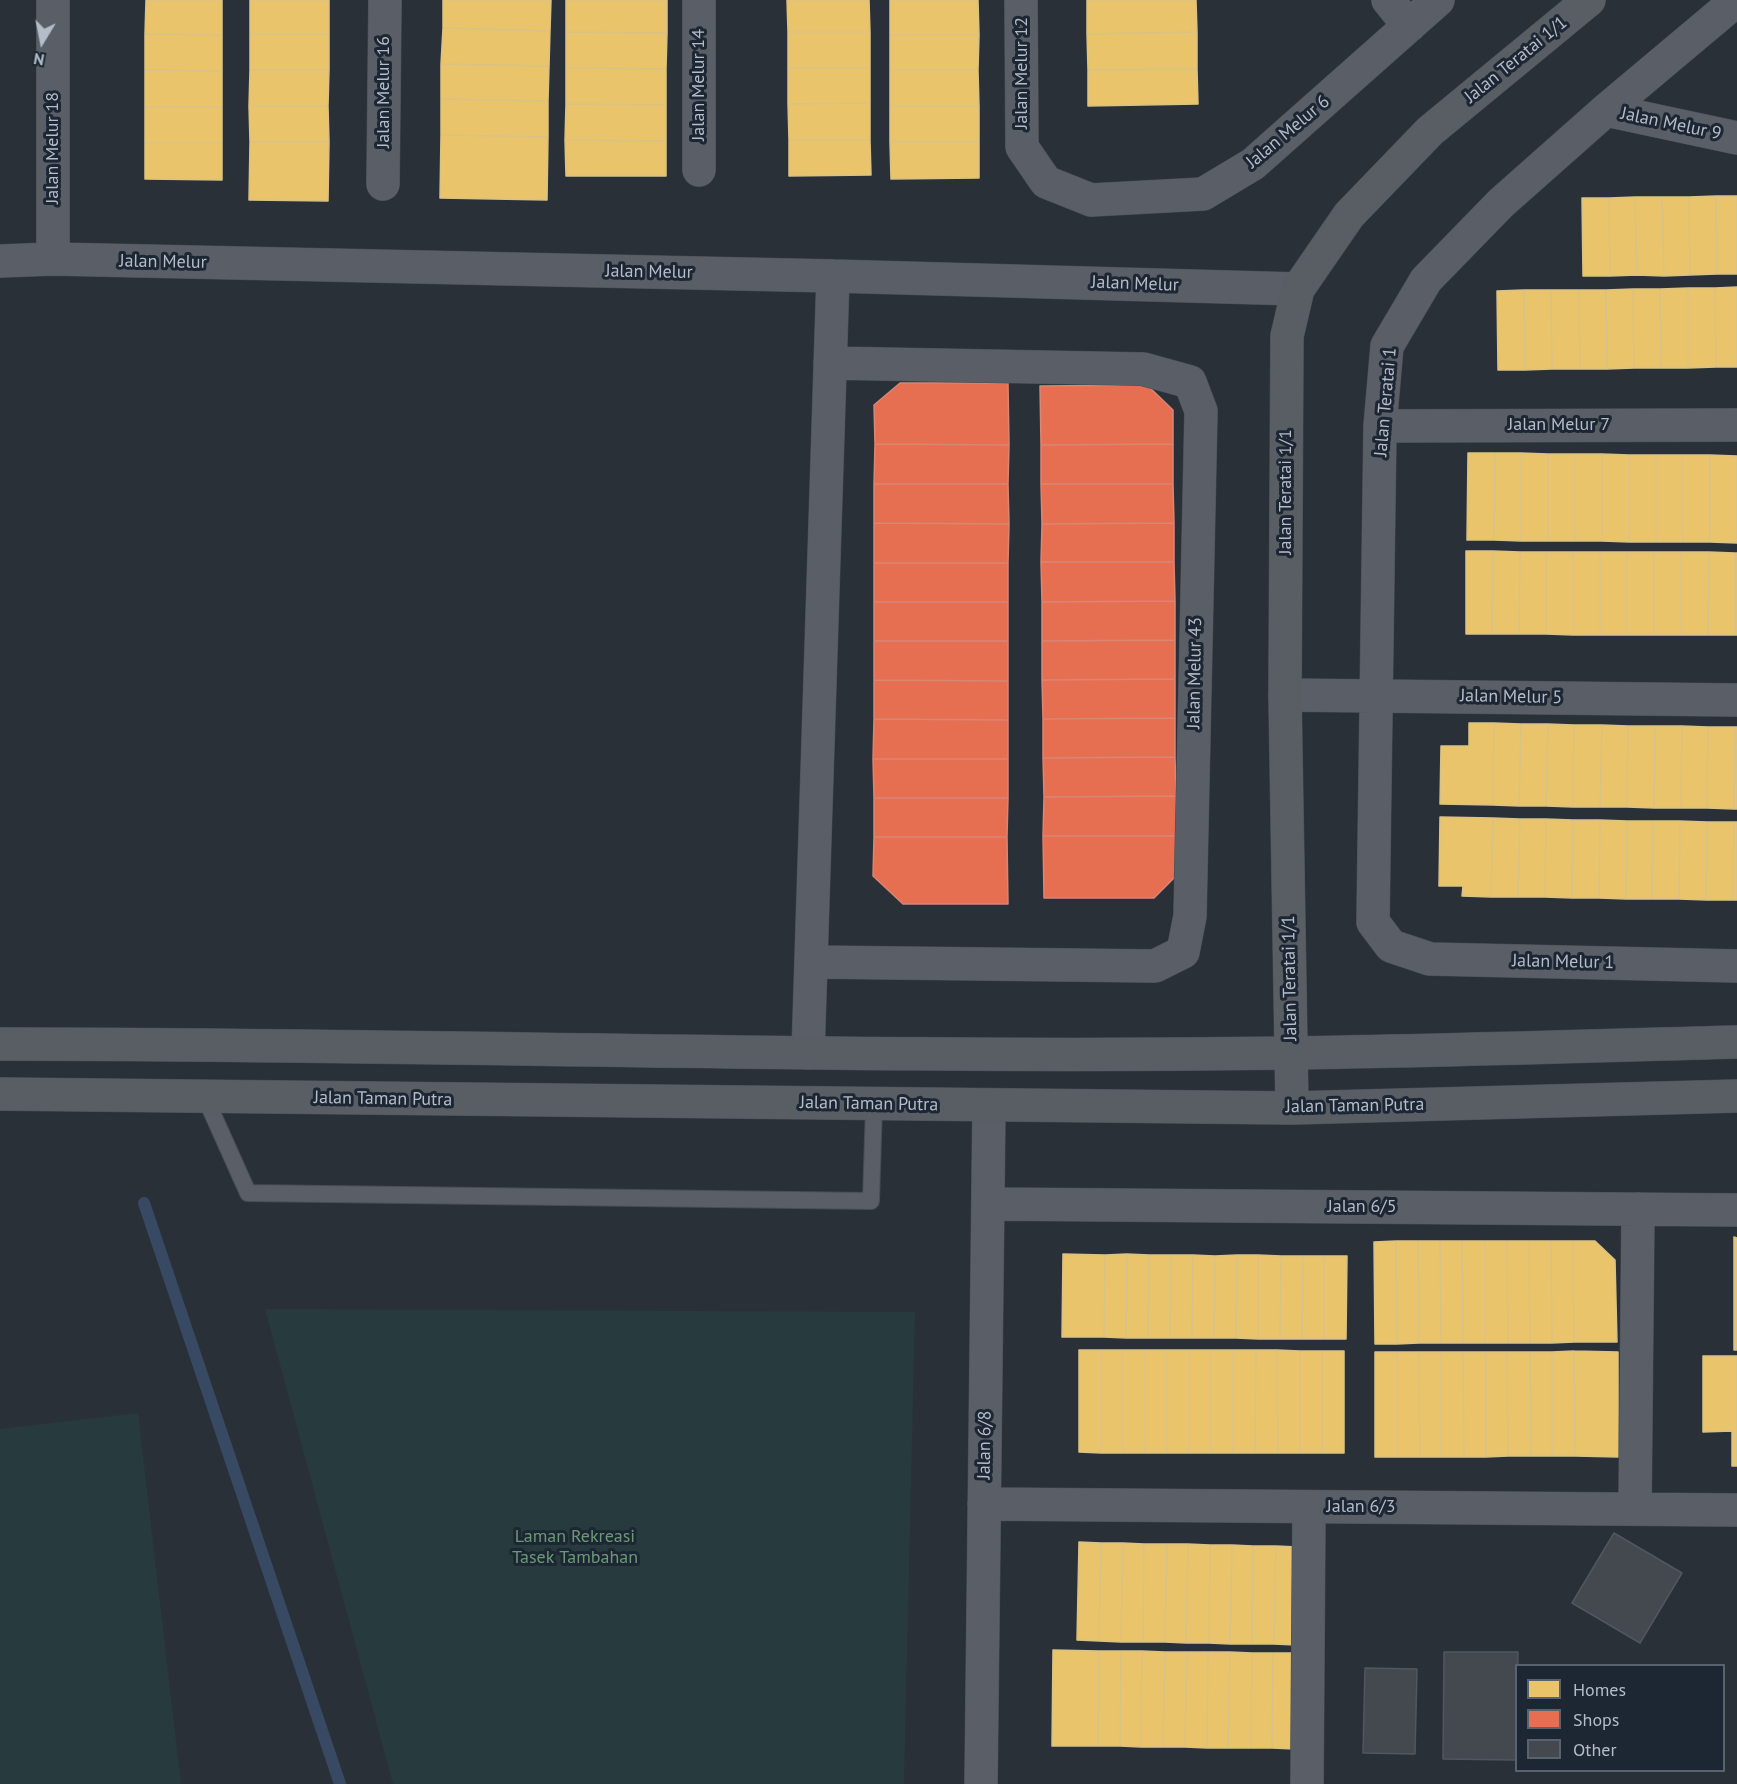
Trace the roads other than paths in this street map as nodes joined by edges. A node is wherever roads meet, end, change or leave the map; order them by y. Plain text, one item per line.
1 (53, 0) edge
2 (385, 0) edge
3 (699, 0) edge
4 (1022, 0) edge
5 (1388, 0) edge
6 (1438, 0) edge
7 (1589, 0) edge
8 (1737, 0) edge
9 (1408, 26) junction
10 (1606, 110) junction
11 (1737, 138) edge
12 (1022, 147) joint
13 (699, 170) dead end
14 (383, 184) dead end
15 (53, 260) junction
16 (0, 261) edge
17 (833, 276) junction
18 (1298, 289) junction
19 (830, 363) junction
20 (1737, 425) edge
21 (1380, 426) junction
22 (1285, 695) junction
23 (1376, 696) junction
24 (1737, 700) edge
25 (1391, 946) joint
26 (811, 962) junction
27 (1737, 966) edge
28 (1737, 1042) edge
29 (0, 1044) edge
30 (206, 1044) junction
31 (808, 1053) junction
32 (1291, 1053) junction
33 (0, 1094) edge
34 (1737, 1096) edge
35 (205, 1097) junction
36 (874, 1105) junction
37 (988, 1105) junction
38 (1292, 1108) junction
39 (988, 1204) junction
40 (1638, 1209) junction
41 (1737, 1210) edge
42 (984, 1504) junction
43 (1309, 1507) junction
44 (1635, 1509) junction
45 (1737, 1509) edge
46 (981, 1784) edge
47 (1307, 1784) edge

1 - 15 street, Jalan Melur 18
2 - 14 street, Jalan Melur 16
3 - 13 street, Jalan Melur 14
4 - 12 street, Jalan Melur 12
5 - 9 street
6 - 9 street, Jalan Melur 6
7 - 18 street, Jalan Teratai 1/1
8 - 10 street, Jalan Teratai 1
9 - 12 street, Jalan Melur 6
10 - 11 street, Jalan Melur 9
10 - 21 street, Jalan Teratai 1
15 - 16 street, Jalan Melur
15 - 17 street, Jalan Melur
17 - 18 street, Jalan Melur
17 - 19 street
18 - 22 street, Jalan Teratai 1/1
19 - 26 street
19 - 26 street, Jalan Melur 43
20 - 21 street, Jalan Melur 7
21 - 23 street, Jalan Teratai 1
22 - 23 street, Jalan Melur 5
22 - 32 street, Jalan Teratai 1/1
23 - 24 street, Jalan Melur 5
23 - 25 street, Jalan Teratai 1
25 - 27 street, Jalan Melur 1
26 - 31 street
28 - 32 street
29 - 30 street
30 - 31 street
30 - 35 street
31 - 32 street
32 - 38 street, Jalan Teratai 1/1
33 - 35 street, Jalan Taman Putra
34 - 38 street, Jalan Taman Putra
35 - 36 street, Jalan Taman Putra
35 - 36 lane
36 - 37 street, Jalan Taman Putra
37 - 38 street, Jalan Taman Putra
37 - 39 street, Jalan 6/8
39 - 40 street, Jalan 6/5
39 - 42 street, Jalan 6/8
40 - 41 street, Jalan 6/5
40 - 44 street
42 - 43 street, Jalan 6/3
42 - 46 street, Jalan 6/8
43 - 44 street, Jalan 6/3
43 - 47 street
44 - 45 street, Jalan 6/3

